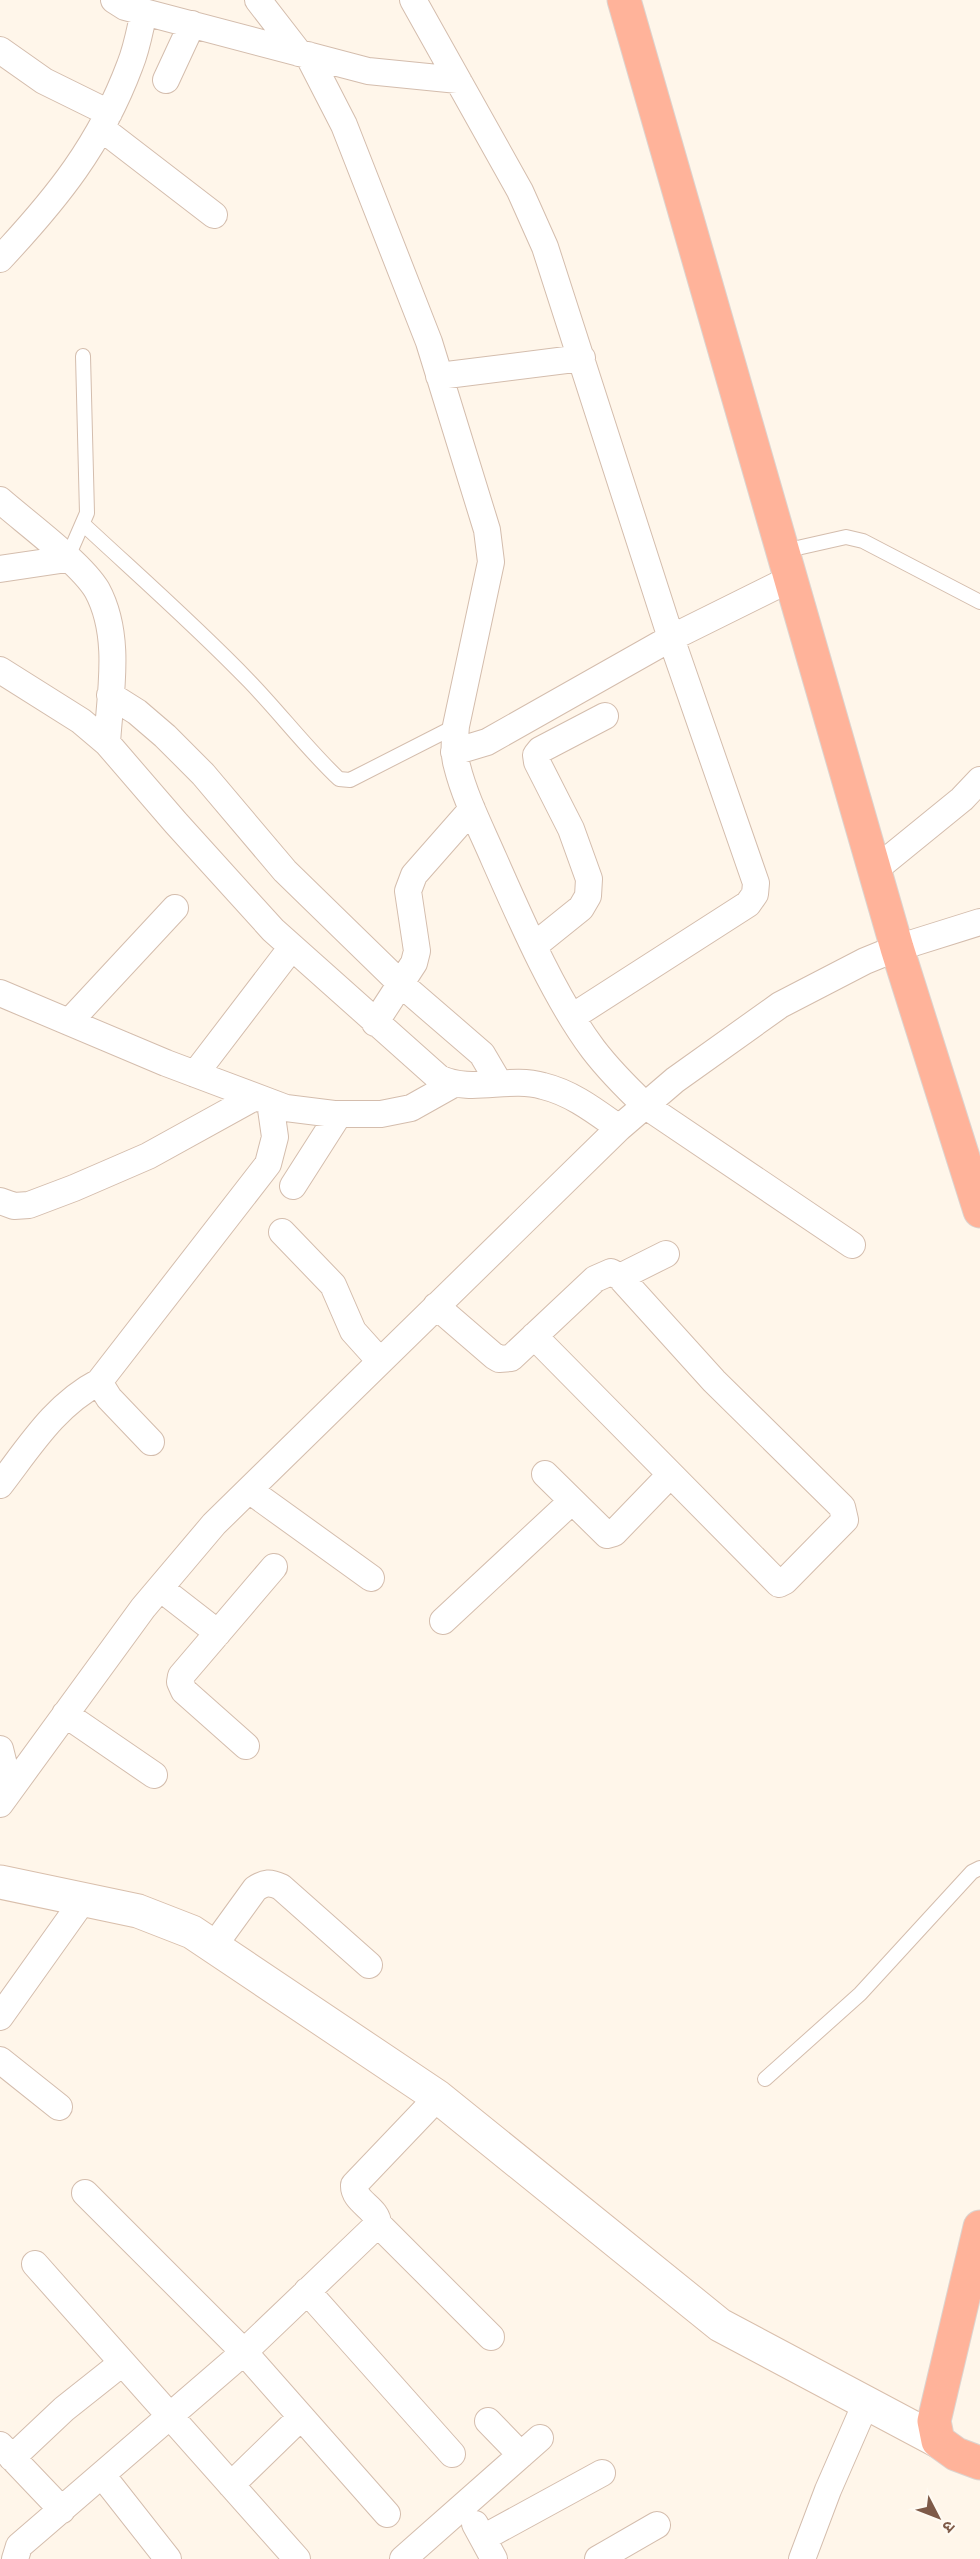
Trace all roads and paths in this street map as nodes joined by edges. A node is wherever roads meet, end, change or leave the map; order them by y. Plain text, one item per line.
1 (114, 0) edge
2 (258, 0) edge
3 (413, 0) edge
4 (624, 0) edge
5 (144, 12) junction
6 (192, 24) junction
7 (0, 50) edge
8 (303, 54) junction
9 (166, 80) dead end
10 (458, 80) junction
11 (105, 121) junction
12 (214, 215) dead end
13 (0, 260) edge
14 (82, 356) dead end
15 (582, 358) junction
16 (439, 376) junction
17 (0, 500) edge
18 (83, 524) junction
19 (67, 558) junction
20 (788, 564) junction
21 (0, 569) edge
22 (980, 602) edge
23 (671, 638) junction
24 (0, 670) edge
25 (110, 695) junction
26 (605, 716) dead end
27 (456, 726) junction
28 (107, 743) junction
29 (454, 752) junction
30 (980, 780) edge
31 (472, 809) junction
32 (876, 869) junction
33 (175, 908) dead end
34 (980, 922) edge
35 (535, 945) junction
36 (292, 947) junction
37 (897, 948) junction
38 (401, 984) junction
39 (0, 993) edge
40 (572, 1017) junction
41 (69, 1022) junction
42 (375, 1023) junction
43 (195, 1074) junction
44 (499, 1083) junction
45 (452, 1085) junction
46 (263, 1099) junction
47 (646, 1106) junction
48 (339, 1114) junction
49 (619, 1128) junction
50 (293, 1186) dead end
51 (0, 1201) edge
52 (980, 1211) edge
53 (282, 1232) dead end
54 (852, 1245) dead end
55 (666, 1254) dead end
56 (620, 1277) junction
57 (436, 1306) junction
58 (534, 1336) junction
59 (380, 1361) junction
60 (99, 1382) junction
61 (151, 1443) dead end
62 (545, 1474) dead end
63 (670, 1475) junction
64 (0, 1485) edge
65 (249, 1490) junction
66 (572, 1501) junction
67 (274, 1567) dead end
68 (371, 1578) dead end
69 (160, 1588) junction
70 (443, 1621) dead end
71 (218, 1633) junction
72 (65, 1714) junction
73 (246, 1746) dead end
74 (0, 1749) edge
75 (154, 1775) dead end
76 (5, 1797) edge
77 (980, 1868) edge
78 (0, 1882) edge
79 (84, 1899) junction
80 (213, 1947) junction
81 (369, 1965) dead end
82 (0, 2017) edge
83 (0, 2060) edge
84 (765, 2079) dead end
85 (438, 2097) junction
86 (59, 2107) dead end
87 (85, 2193) dead end
88 (378, 2224) junction
89 (980, 2227) edge
90 (35, 2264) dead end
91 (307, 2291) junction
92 (491, 2337) dead end
93 (244, 2352) junction
94 (122, 2363) junction
95 (867, 2403) junction
96 (170, 2417) junction
97 (301, 2417) junction
98 (488, 2421) dead end
99 (938, 2441) junction
100 (6, 2452) edge
101 (452, 2454) dead end
102 (980, 2463) edge
103 (602, 2473) dead end
104 (102, 2475) junction
105 (231, 2485) junction
106 (465, 2505) junction
107 (62, 2510) junction
108 (387, 2514) dead end
109 (657, 2525) dead end
110 (488, 2548) edge
111 (15, 2559) edge
112 (168, 2559) edge
113 (297, 2559) edge
114 (404, 2559) edge
115 (598, 2559) edge
116 (802, 2559) edge

1 - 5 street
2 - 8 street
3 - 10 street
4 - 20 highway
5 - 6 street
5 - 11 street
6 - 8 street
6 - 9 street
7 - 11 street
8 - 10 street
8 - 16 street
10 - 15 street
11 - 12 street
11 - 13 street
14 - 18 lane
15 - 16 street
15 - 23 street
16 - 27 street
17 - 19 street
18 - 19 lane
18 - 27 lane
19 - 21 street
19 - 25 street
20 - 22 lane
20 - 23 street
20 - 32 highway
23 - 29 street
23 - 40 street
24 - 28 street
25 - 28 street
25 - 38 street
26 - 35 street
27 - 29 street
28 - 36 street
29 - 31 street
30 - 32 street
31 - 35 street
31 - 38 street
32 - 37 highway
33 - 41 street
34 - 37 street
35 - 40 street
36 - 42 street
36 - 43 street
37 - 47 street
37 - 52 highway
38 - 42 street
38 - 44 street
39 - 41 street
40 - 47 street
41 - 43 street
42 - 45 street
43 - 46 street
44 - 45 street
44 - 49 street
45 - 48 street
46 - 48 street
46 - 51 street
46 - 60 street
47 - 49 street
47 - 54 street
48 - 50 street
49 - 57 street
53 - 59 street
55 - 56 street
56 - 58 street
56 - 63 street
57 - 58 street
57 - 59 street
58 - 63 street
59 - 65 street
60 - 61 street
60 - 64 street
62 - 66 street
63 - 66 street
65 - 68 street
65 - 69 street
66 - 70 street
67 - 71 street
69 - 71 street
69 - 72 street
71 - 73 street
72 - 75 street
72 - 76 street
74 - 76 street
77 - 84 lane
78 - 79 main road
79 - 80 main road
79 - 82 street
80 - 81 street
80 - 85 main road
83 - 86 street
85 - 88 street
85 - 95 main road
87 - 93 street
88 - 91 street
88 - 92 street
89 - 99 highway
90 - 94 street
91 - 93 street
91 - 101 street
93 - 96 street
93 - 97 street
94 - 96 street
94 - 100 street
95 - 99 main road
95 - 116 street
96 - 104 street
96 - 105 street
97 - 105 street
97 - 108 street
98 - 106 street
99 - 102 highway
100 - 107 street
103 - 110 street
104 - 107 street
104 - 112 street
105 - 113 street
106 - 110 street
106 - 114 street
107 - 111 street
109 - 115 street

